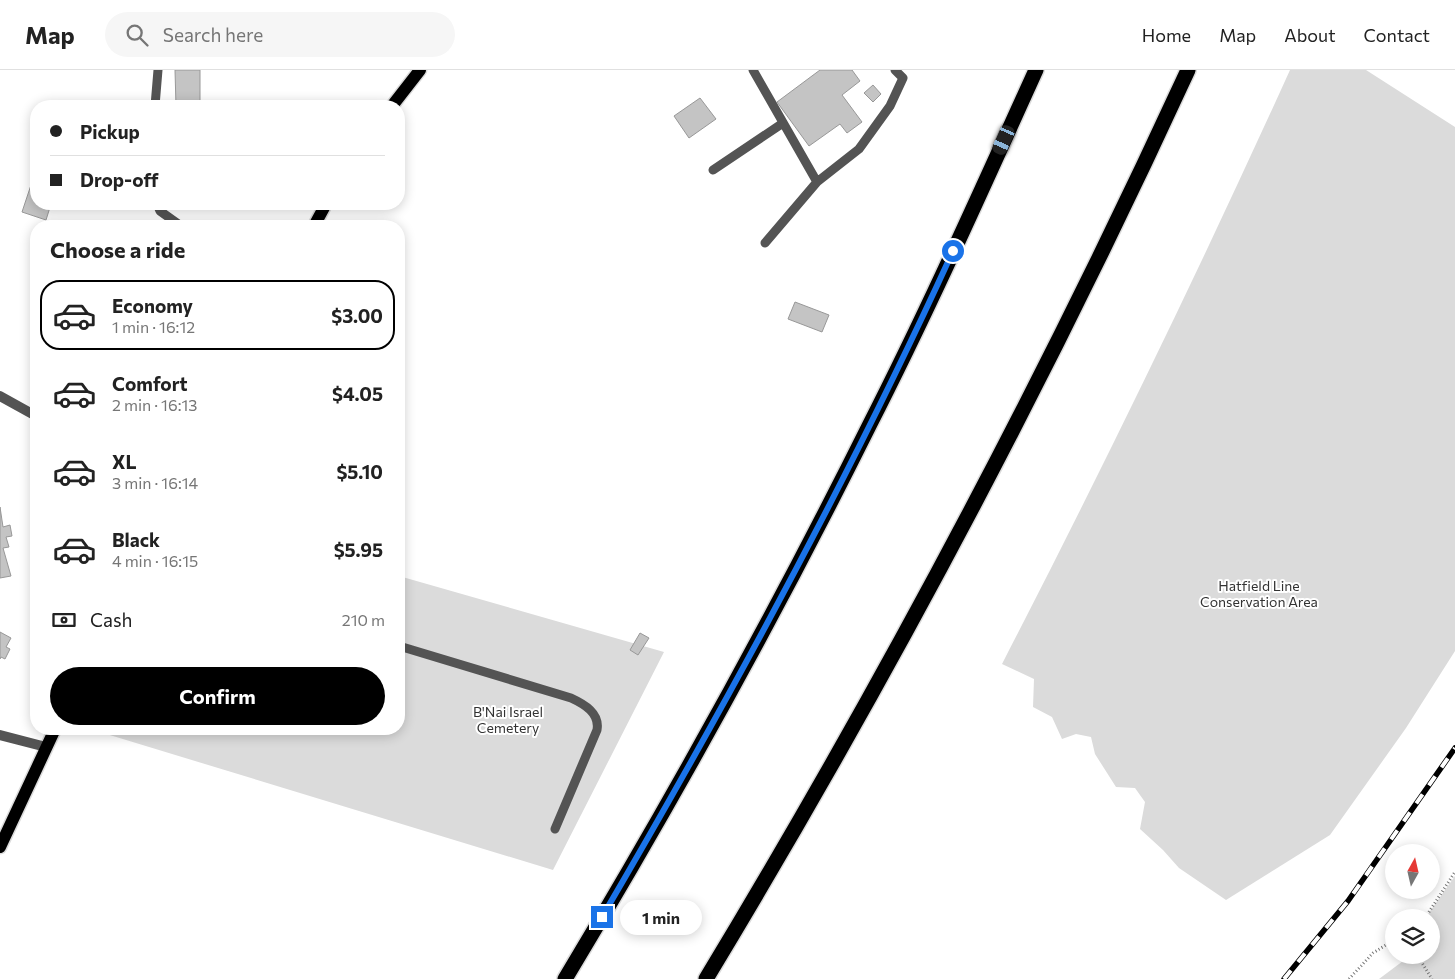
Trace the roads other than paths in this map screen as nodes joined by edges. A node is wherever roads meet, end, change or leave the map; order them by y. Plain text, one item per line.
1 (158, 70) edge
2 (420, 70) edge
3 (753, 70) edge
4 (895, 70) edge
5 (1036, 70) edge
6 (1188, 70) edge
7 (905, 74) edge
8 (156, 100) edge
9 (397, 100) edge
10 (784, 123) junction
11 (713, 170) dead end
12 (817, 182) junction
13 (159, 210) edge
14 (172, 220) edge
15 (765, 243) dead end
16 (0, 396) edge
17 (30, 413) edge
18 (405, 648) edge
19 (0, 735) edge
20 (51, 735) edge
21 (46, 747) junction
22 (555, 829) dead end
23 (0, 847) edge
24 (565, 979) edge
25 (706, 979) edge

1 - 8 lane
2 - 9 main road
3 - 10 lane
4 - 7 lane
5 - 24 highway
6 - 25 highway
7 - 12 lane
10 - 11 lane
10 - 12 lane
12 - 15 lane
13 - 14 lane
16 - 17 street
18 - 22 lane
19 - 21 street
20 - 21 main road
21 - 23 main road

